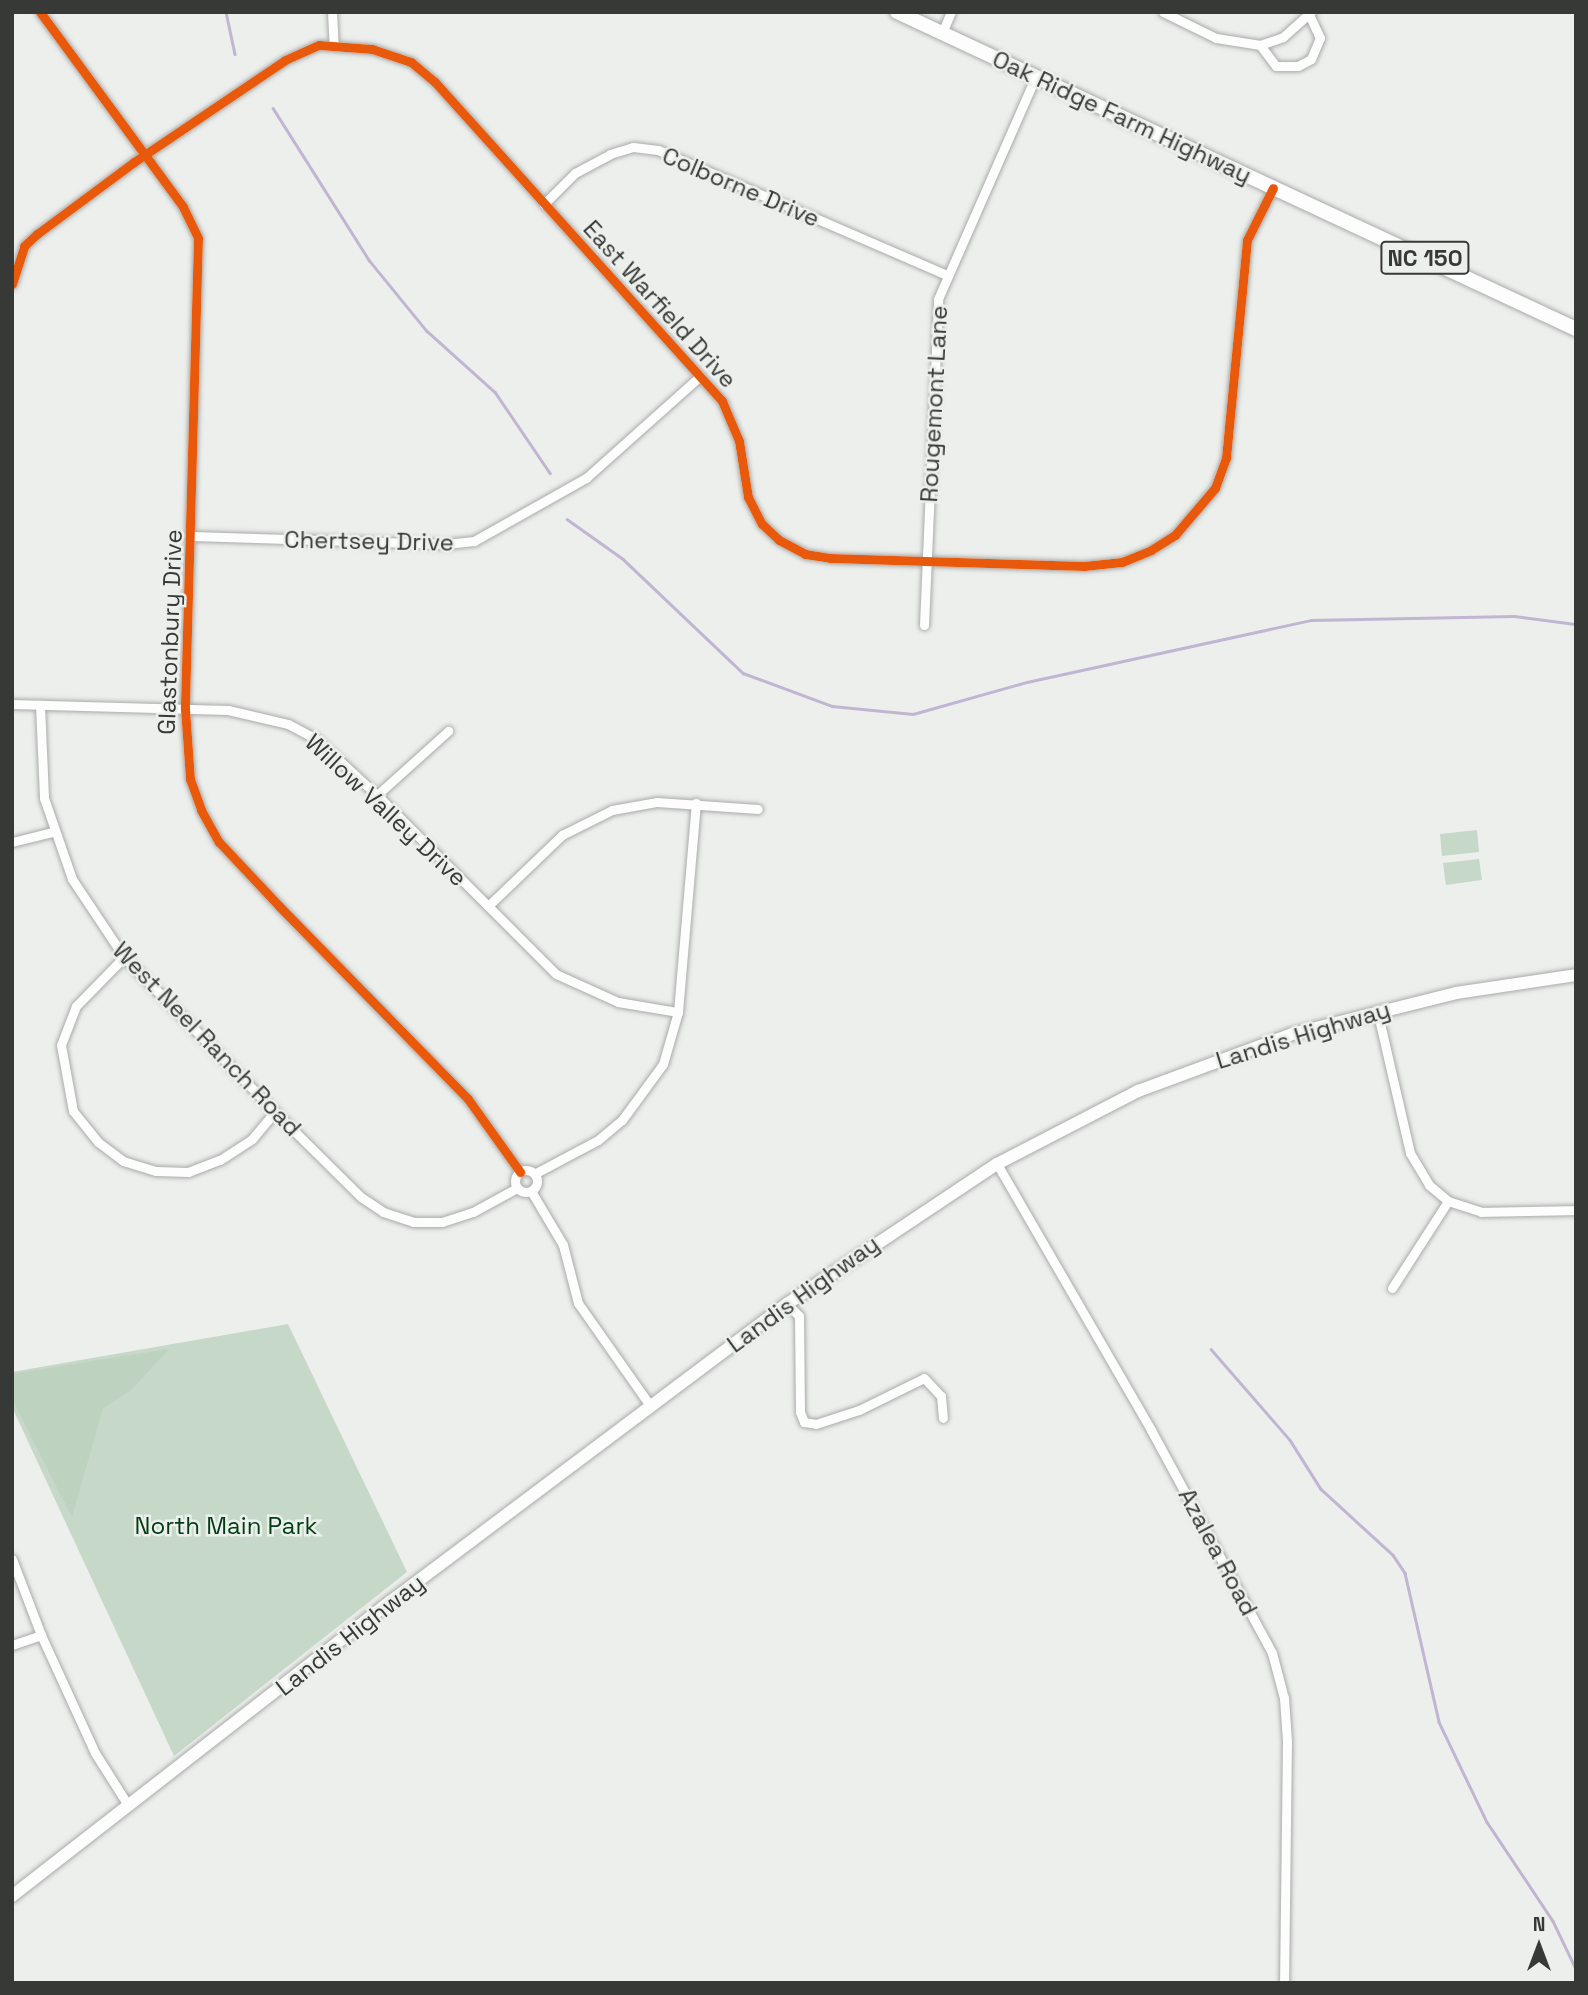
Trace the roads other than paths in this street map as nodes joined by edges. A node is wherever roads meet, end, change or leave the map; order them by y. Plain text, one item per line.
1 (40, 12) edge
2 (332, 12) edge
3 (897, 12) edge
4 (951, 12) edge
5 (1163, 12) edge
6 (1310, 13) edge
7 (942, 33) junction
8 (334, 45) junction
9 (1260, 45) junction
10 (1036, 76) junction
11 (144, 154) junction
12 (1273, 188) junction
13 (544, 204) junction
14 (947, 275) junction
15 (12, 284) edge
16 (1576, 329) edge
17 (700, 376) junction
18 (192, 536) junction
19 (926, 560) junction
20 (924, 625) dead end
21 (12, 704) edge
22 (40, 705) junction
23 (185, 709) junction
24 (448, 731) dead end
25 (377, 795) junction
26 (696, 803) junction
27 (758, 809) dead end
28 (52, 832) junction
29 (12, 842) edge
30 (488, 906) junction
31 (124, 957) junction
32 (1576, 975) edge
33 (1377, 1010) junction
34 (678, 1012) junction
35 (275, 1112) junction
36 (996, 1164) junction
37 (520, 1172) junction
38 (534, 1174) junction
39 (517, 1188) junction
40 (531, 1191) junction
41 (1448, 1201) junction
42 (1576, 1210) edge
43 (1392, 1288) dead end
44 (787, 1304) junction
45 (651, 1407) junction
46 (943, 1418) dead end
47 (12, 1559) edge
48 (41, 1635) junction
49 (12, 1645) edge
50 (128, 1805) junction
51 (12, 1896) edge
52 (1284, 1983) edge

1 - 11 street, Glastonbury Drive
2 - 8 street
3 - 7 main road, Oak Ridge Farm Highway / NC 150
4 - 7 street
5 - 9 street
6 - 9 street
6 - 9 street
7 - 10 main road, Oak Ridge Farm Highway / NC 150
8 - 11 street, East Warfield Drive
8 - 13 street, East Warfield Drive
10 - 12 main road, Oak Ridge Farm Highway / NC 150
10 - 14 street, Rougemont Lane
11 - 15 street, East Warfield Drive
11 - 18 street, Glastonbury Drive
12 - 16 main road, Oak Ridge Farm Highway / NC 150
12 - 19 street, East Warfield Drive
13 - 14 street, Colborne Drive
13 - 17 street, East Warfield Drive
14 - 19 street, Rougemont Lane
17 - 18 street, Chertsey Drive
17 - 19 street, East Warfield Drive
18 - 23 street, Glastonbury Drive
19 - 20 street, Rougemont Lane
21 - 22 street, Willow Valley Drive
22 - 23 street, Willow Valley Drive
22 - 28 street, West Neel Ranch Road
23 - 25 street, Willow Valley Drive
23 - 37 street, Glastonbury Drive
24 - 25 street
25 - 30 street, Willow Valley Drive
26 - 27 street
26 - 30 street
26 - 34 street
28 - 29 street
28 - 31 street, West Neel Ranch Road
30 - 34 street, Willow Valley Drive
31 - 35 street, West Neel Ranch Road
31 - 35 street
32 - 33 main road, Landis Highway
33 - 36 main road, Landis Highway
33 - 41 street
34 - 38 street
35 - 39 street, West Neel Ranch Road
36 - 44 main road, Landis Highway
36 - 52 street, Azalea Road
37 - 38 street
37 - 39 street
38 - 40 street
39 - 40 street
40 - 45 street
41 - 42 street
41 - 43 street
44 - 45 main road, Landis Highway
44 - 46 street
45 - 50 main road, Landis Highway
47 - 48 street
48 - 49 street
48 - 50 street
50 - 51 main road, Landis Highway

